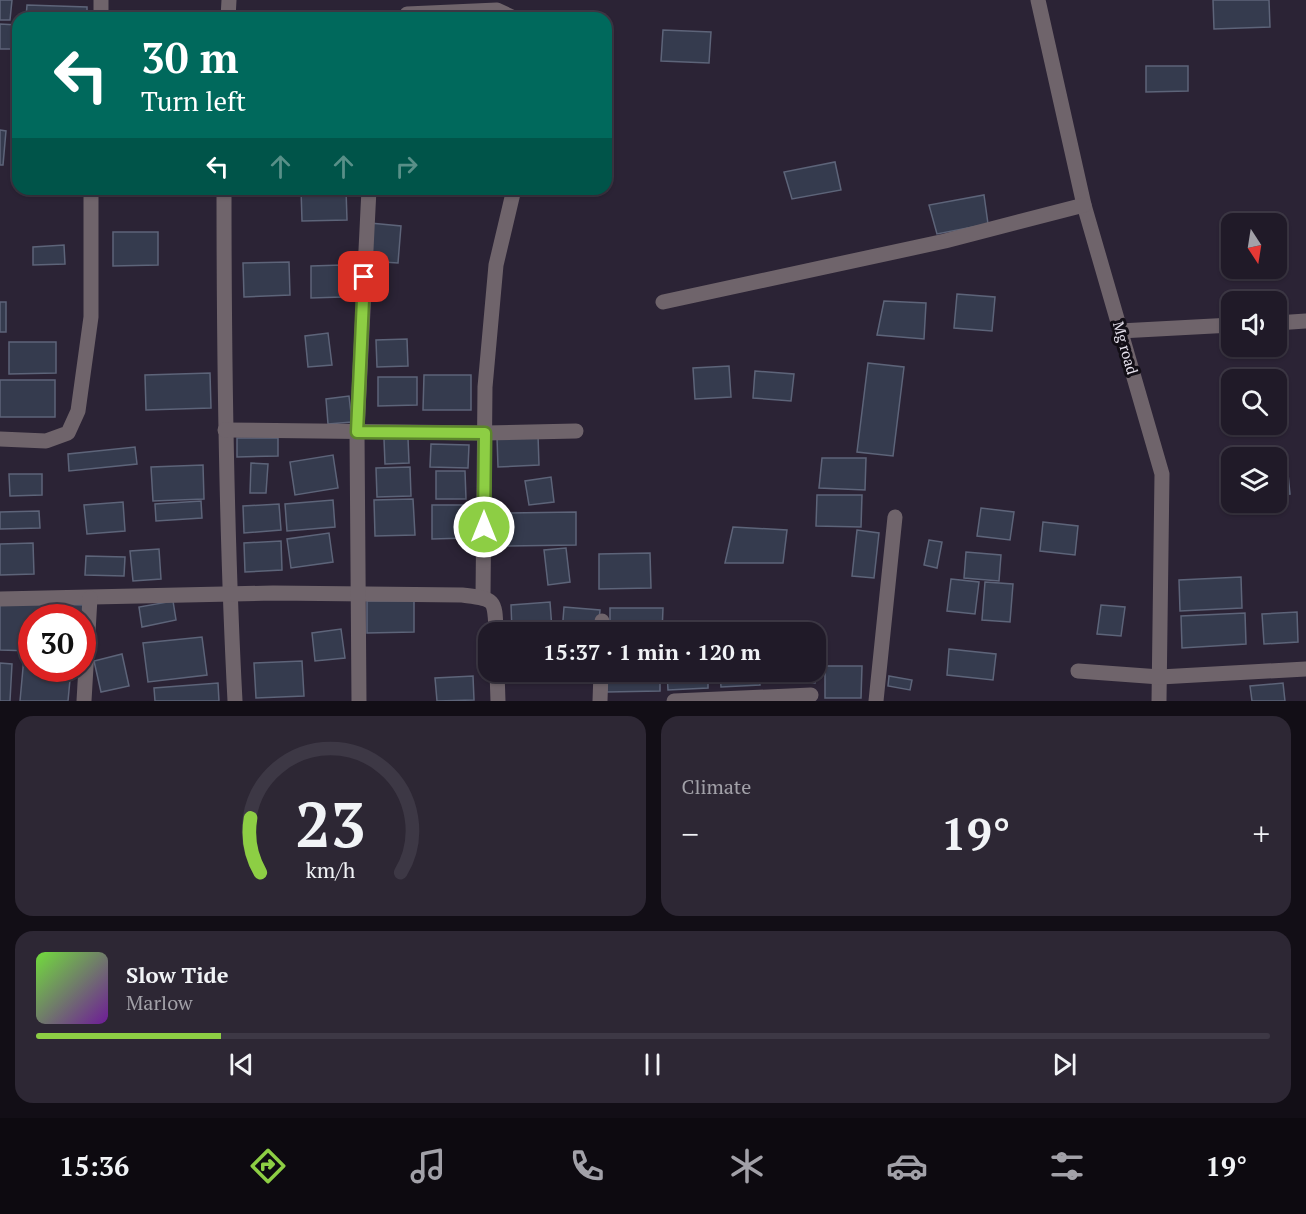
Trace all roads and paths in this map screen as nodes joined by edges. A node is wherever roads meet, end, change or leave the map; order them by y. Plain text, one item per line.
1 (1038, 0) edge
2 (407, 11) edge
3 (500, 12) edge
4 (91, 195) edge
5 (224, 195) edge
6 (369, 195) edge
7 (513, 195) edge
8 (1083, 205) junction
9 (663, 302) dead end
10 (1306, 321) edge
11 (1287, 322) edge
12 (1221, 326) edge
13 (1120, 331) junction
14 (225, 430) junction
15 (576, 431) dead end
16 (357, 432) junction
17 (485, 433) junction
18 (0, 439) edge
19 (895, 517) dead end
20 (229, 594) junction
21 (358, 594) junction
22 (483, 597) junction
23 (90, 598) junction
24 (0, 599) edge
25 (496, 622) edge
26 (1306, 669) edge
27 (1078, 671) dead end
28 (1160, 677) junction
29 (497, 682) edge
30 (601, 682) edge
31 (812, 695) dead end
32 (84, 701) edge
33 (235, 701) edge
34 (359, 701) edge
35 (498, 701) edge
36 (600, 701) edge
37 (674, 701) edge
38 (876, 701) edge
39 (1159, 701) edge

1 - 8 street, Mg road
2 - 3 street
4 - 18 street
5 - 14 street
6 - 16 street
7 - 17 street
8 - 9 street
8 - 13 street, Mg road
10 - 11 street
12 - 13 street
13 - 28 street, Mg road
14 - 16 street
14 - 20 street
15 - 17 street
16 - 17 street
16 - 21 street
17 - 22 street
19 - 38 street
20 - 21 street
20 - 23 street
20 - 33 street
21 - 22 street
21 - 34 street
22 - 25 street
23 - 24 street
23 - 32 street
26 - 28 street
27 - 28 street
28 - 39 street, Mg road
29 - 35 street
30 - 36 street
31 - 37 street

